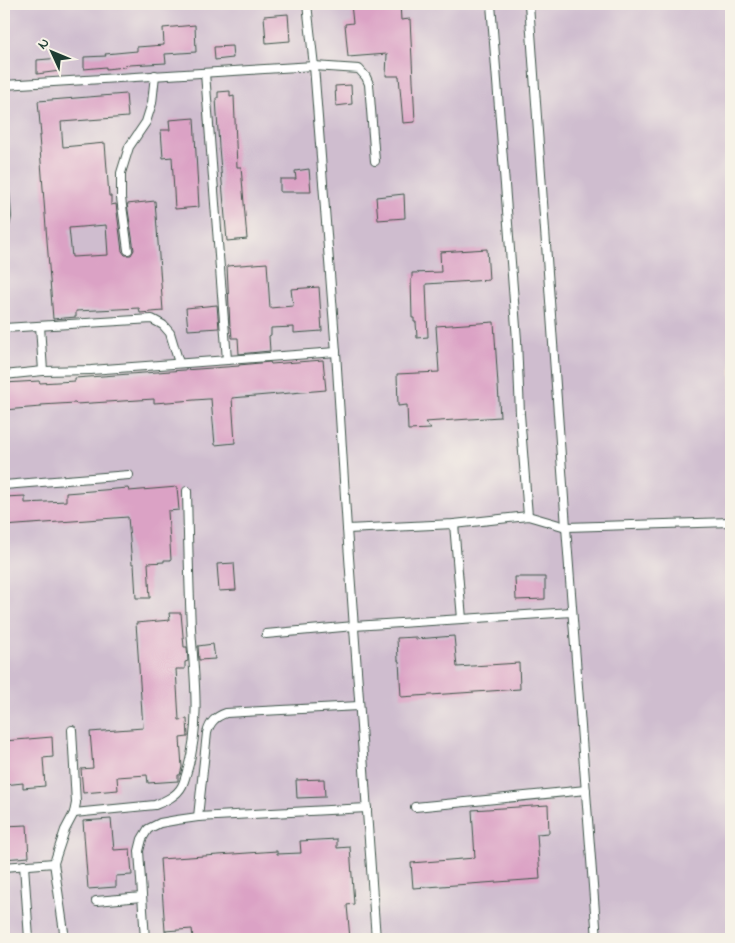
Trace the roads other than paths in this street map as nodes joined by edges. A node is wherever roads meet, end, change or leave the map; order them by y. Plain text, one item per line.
1 (307, 4) edge
2 (491, 4) edge
3 (529, 4) edge
4 (314, 66) junction
5 (205, 73) junction
6 (155, 75) junction
7 (4, 85) edge
8 (375, 161) dead end
9 (4, 179) edge
10 (4, 187) edge
11 (4, 230) edge
12 (128, 250) dead end
13 (40, 326) junction
14 (4, 328) edge
15 (336, 352) junction
16 (228, 360) junction
17 (179, 363) junction
18 (43, 371) junction
19 (4, 375) edge
20 (130, 475) dead end
21 (4, 485) edge
22 (187, 492) dead end
23 (528, 516) junction
24 (731, 522) edge
25 (454, 524) junction
26 (566, 527) junction
27 (347, 529) junction
28 (572, 612) junction
29 (462, 619) junction
30 (354, 626) junction
31 (266, 634) dead end
32 (359, 706) junction
33 (72, 730) dead end
34 (586, 790) junction
35 (415, 806) dead end
36 (367, 808) junction
37 (74, 813) junction
38 (198, 817) junction
39 (54, 863) junction
40 (24, 865) junction
41 (4, 867) edge
42 (142, 896) junction
43 (96, 901) dead end
44 (29, 939) edge
45 (65, 939) edge
46 (145, 939) edge
47 (376, 939) edge
48 (597, 939) edge

1 - 4 lane
2 - 23 lane
3 - 26 lane
4 - 5 lane
4 - 8 lane
4 - 15 lane
5 - 6 lane
5 - 16 lane
6 - 7 lane
6 - 12 lane
9 - 10 lane
10 - 11 lane
13 - 14 lane
13 - 17 lane
13 - 18 lane
15 - 16 lane
15 - 27 lane
16 - 17 lane
17 - 18 lane
18 - 19 lane
20 - 21 lane
22 - 37 lane
23 - 25 lane
23 - 26 lane
24 - 26 lane
25 - 27 lane
25 - 29 lane
26 - 28 lane
27 - 30 lane
28 - 29 lane
28 - 34 lane
29 - 30 lane
30 - 31 lane
30 - 32 lane
32 - 36 lane
32 - 38 lane
33 - 37 lane
34 - 35 lane
34 - 48 lane
36 - 38 lane
36 - 47 lane
37 - 39 lane
38 - 42 lane
39 - 40 lane
39 - 45 lane
40 - 41 lane
40 - 44 lane
42 - 43 lane
42 - 46 lane

